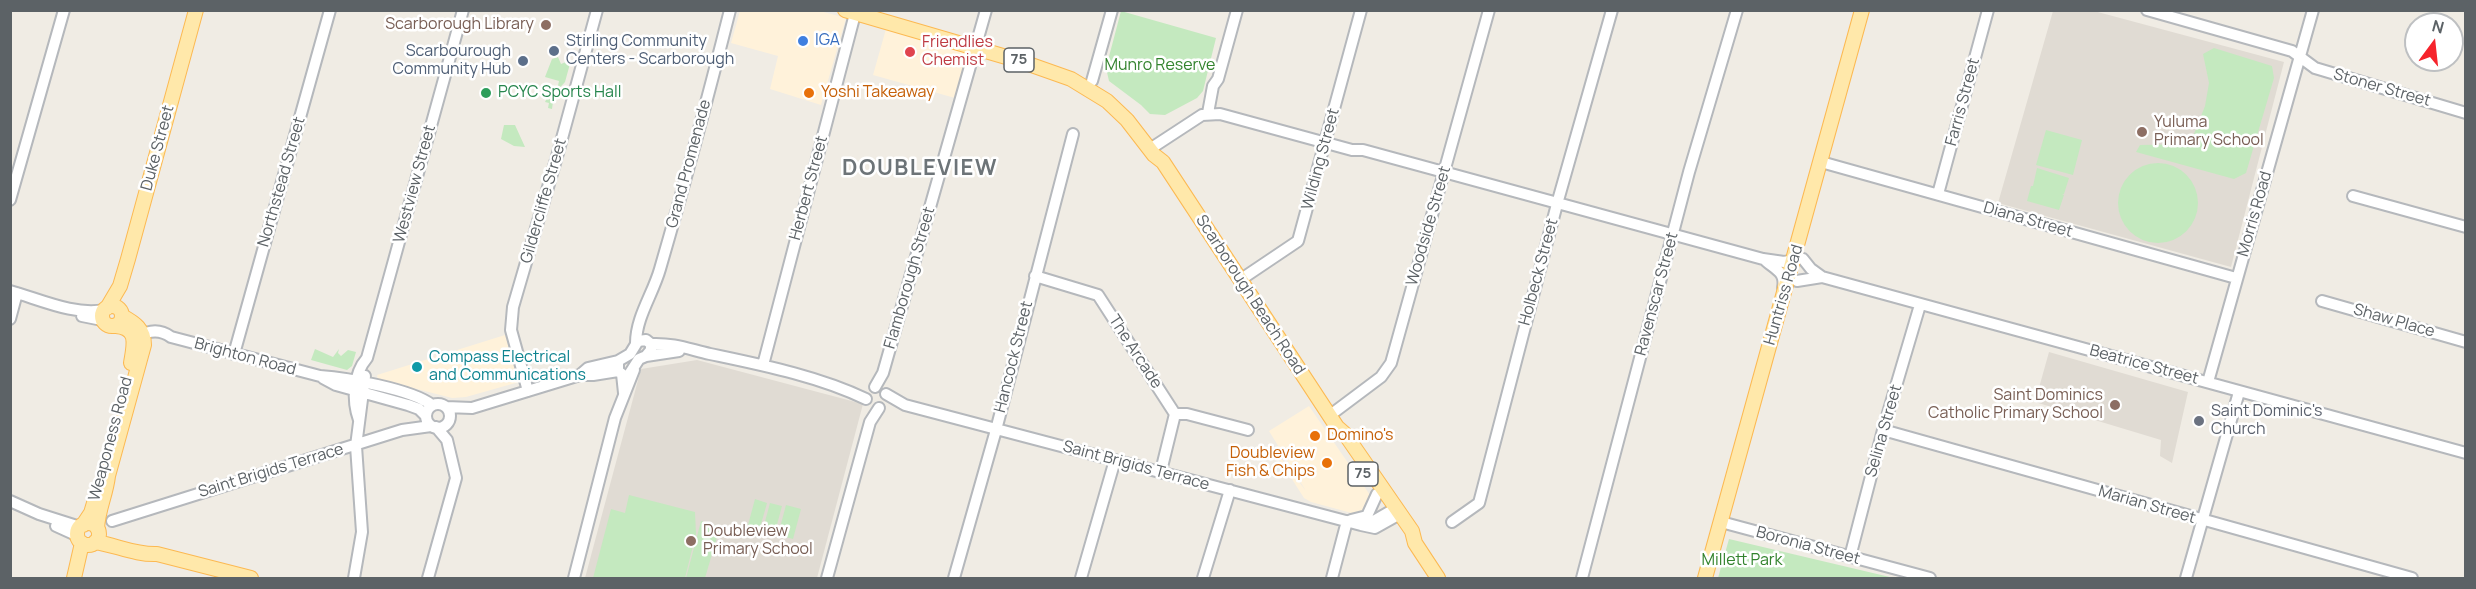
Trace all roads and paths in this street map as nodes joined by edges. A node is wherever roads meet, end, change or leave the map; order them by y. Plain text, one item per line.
1 (64, 10) edge
2 (196, 10) edge
3 (330, 10) edge
4 (463, 10) edge
5 (597, 10) edge
6 (730, 10) edge
7 (874, 10) edge
8 (986, 10) edge
9 (1112, 10) edge
10 (1238, 10) edge
11 (1361, 10) edge
12 (1489, 10) edge
13 (1612, 10) edge
14 (1737, 10) edge
15 (1862, 10) edge
16 (1868, 10) edge
17 (1988, 10) edge
18 (2147, 10) edge
19 (2313, 10) edge
20 (852, 11) edge
21 (977, 44) junction
22 (2300, 59) junction
23 (1092, 81) junction
24 (1212, 110) junction
25 (2466, 112) edge
26 (1073, 134) dead end
27 (1326, 139) junction
28 (1152, 143) junction
29 (1825, 163) junction
30 (1444, 172) junction
31 (1938, 194) junction
32 (2353, 196) dead end
33 (10, 200) edge
34 (1557, 204) junction
35 (2466, 227) edge
36 (1673, 235) junction
37 (1763, 259) junction
38 (1798, 259) junction
39 (1035, 276) junction
40 (1822, 277) junction
41 (2236, 278) junction
42 (1240, 280) junction
43 (1797, 281) junction
44 (13, 296) edge
45 (1782, 300) junction
46 (2322, 301) dead end
47 (1920, 305) junction
48 (112, 315) junction
49 (10, 319) edge
50 (141, 338) junction
51 (644, 342) junction
52 (2466, 342) edge
53 (700, 351) junction
54 (234, 354) junction
55 (646, 356) junction
56 (763, 365) junction
57 (620, 368) junction
58 (634, 370) junction
59 (2208, 382) junction
60 (359, 387) junction
61 (528, 391) junction
62 (2239, 392) junction
63 (624, 393) junction
64 (876, 398) junction
65 (432, 405) junction
66 (446, 407) junction
67 (472, 408) junction
68 (1175, 414) junction
69 (448, 420) junction
70 (1333, 422) junction
71 (431, 423) junction
72 (996, 430) junction
73 (1248, 430) dead end
74 (1883, 430) junction
75 (447, 440) junction
76 (356, 446) junction
77 (2466, 453) edge
78 (1115, 460) junction
79 (1161, 471) junction
80 (1230, 490) junction
81 (1377, 494) junction
82 (10, 501) edge
83 (1395, 513) junction
84 (112, 521) dead end
85 (1347, 521) junction
86 (2202, 521) junction
87 (1452, 522) dead end
88 (1724, 523) junction
89 (88, 535) junction
90 (1850, 557) junction
91 (74, 579) edge
92 (81, 579) edge
93 (251, 579) edge
94 (354, 579) edge
95 (428, 579) edge
96 (574, 579) edge
97 (827, 579) edge
98 (954, 579) edge
99 (1081, 579) edge
100 (1203, 579) edge
101 (1332, 579) edge
102 (1438, 579) edge
103 (1582, 579) edge
104 (1705, 579) edge
105 (1712, 579) edge
106 (1930, 579) edge
107 (2186, 579) edge
108 (2412, 579) edge

1 - 33 street
2 - 48 main road, Duke Street
3 - 54 street, Northstead Street
4 - 60 street, Westview Street
5 - 61 street, Gildercliffe Street
6 - 51 street, Grand Promenade
7 - 21 main road, Scarborough Beach Road / 75
8 - 21 street, Flamborough Street
9 - 23 street
10 - 24 street
11 - 27 street, Wilding Street
12 - 30 street, Woodside Street
13 - 34 street, Holbeck Street
14 - 36 street, Ravenscar Street
15 - 29 main road, Huntriss Road
16 - 29 main road, Huntriss Road
17 - 31 street, Farris Street
18 - 22 street, Stoner Street
19 - 22 street, Morris Road
20 - 21 main road, Scarborough Beach Road / 75
20 - 56 street, Herbert Street
21 - 23 main road, Scarborough Beach Road / 75
21 - 28 main road, Scarborough Beach Road / 75
21 - 64 street, Flamborough Street
22 - 25 street, Stoner Street
22 - 41 street, Morris Road
23 - 28 main road, Scarborough Beach Road / 75
24 - 27 street
24 - 28 street
26 - 39 street, Hancock Street
27 - 30 street
27 - 42 street, Wilding Street
28 - 42 main road, Scarborough Beach Road / 75
29 - 31 street, Diana Street
29 - 38 main road, Huntriss Road
30 - 34 street
30 - 70 street, Woodside Street
31 - 41 street, Diana Street
32 - 35 street
34 - 36 street
34 - 87 street, Holbeck Street
36 - 37 street
36 - 103 street, Ravenscar Street
37 - 38 street
37 - 45 street
38 - 40 street, Beatrice Street
38 - 43 main road, Huntriss Road
38 - 45 main road, Huntriss Road
39 - 68 street, The Arcade
39 - 72 street, Hancock Street
40 - 43 street, Beatrice Street
40 - 47 street, Beatrice Street
41 - 59 street, Morris Road
42 - 70 main road, Scarborough Beach Road / 75
43 - 88 main road, Huntriss Road
44 - 48 street
44 - 49 street
45 - 88 main road, Huntriss Road
46 - 52 street, Shaw Place
47 - 59 street, Beatrice Street
47 - 74 street, Selina Street
48 - 50 main road
50 - 54 street, Brighton Road
50 - 89 main road, Weaponess Road
51 - 53 street, Saint Brigids Terrace
51 - 55 street, Grand Promenade
51 - 57 street
53 - 55 street, Saint Brigids Terrace
53 - 56 street, Saint Brigids Terrace
54 - 60 street, Brighton Road
55 - 58 street, Grand Promenade
56 - 64 street, Saint Brigids Terrace
57 - 58 street
57 - 61 street
57 - 63 street
58 - 63 street
59 - 62 street, Beatrice Street
60 - 65 street, Brighton Road
60 - 71 street, Brighton Road
60 - 76 street, Westview Street
61 - 67 street
62 - 77 street, Beatrice Street
62 - 86 street
63 - 96 street
64 - 72 street, Saint Brigids Terrace
64 - 97 street, Flamborough Street
65 - 66 street, Brighton Road
65 - 71 street
66 - 67 street
66 - 69 street
67 - 69 street
68 - 73 street
68 - 79 street
69 - 71 street, Saint Brigids Terrace
69 - 75 street
70 - 81 main road, Scarborough Beach Road / 75
70 - 83 main road, Scarborough Beach Road / 75
71 - 75 street
71 - 76 street, Saint Brigids Terrace
72 - 78 street, Saint Brigids Terrace
72 - 98 street, Hancock Street
74 - 86 street, Marian Street
74 - 90 street, Selina Street
75 - 95 street
76 - 84 street, Saint Brigids Terrace
76 - 94 street, Westview Street
78 - 79 street, Saint Brigids Terrace
78 - 99 street
79 - 80 street, Saint Brigids Terrace
80 - 85 street, Saint Brigids Terrace
80 - 100 street
81 - 83 main road, Scarborough Beach Road / 75
81 - 85 street
82 - 89 street
83 - 85 street, Saint Brigids Terrace
83 - 102 main road, Scarborough Beach Road / 75
85 - 101 street
86 - 107 street
86 - 108 street, Marian Street
88 - 90 street, Boronia Street
88 - 104 main road, Huntriss Road
88 - 105 main road, Huntriss Road
89 - 91 main road, Weaponess Road
89 - 92 main road, Weaponess Road
89 - 93 main road
90 - 106 street, Boronia Street

